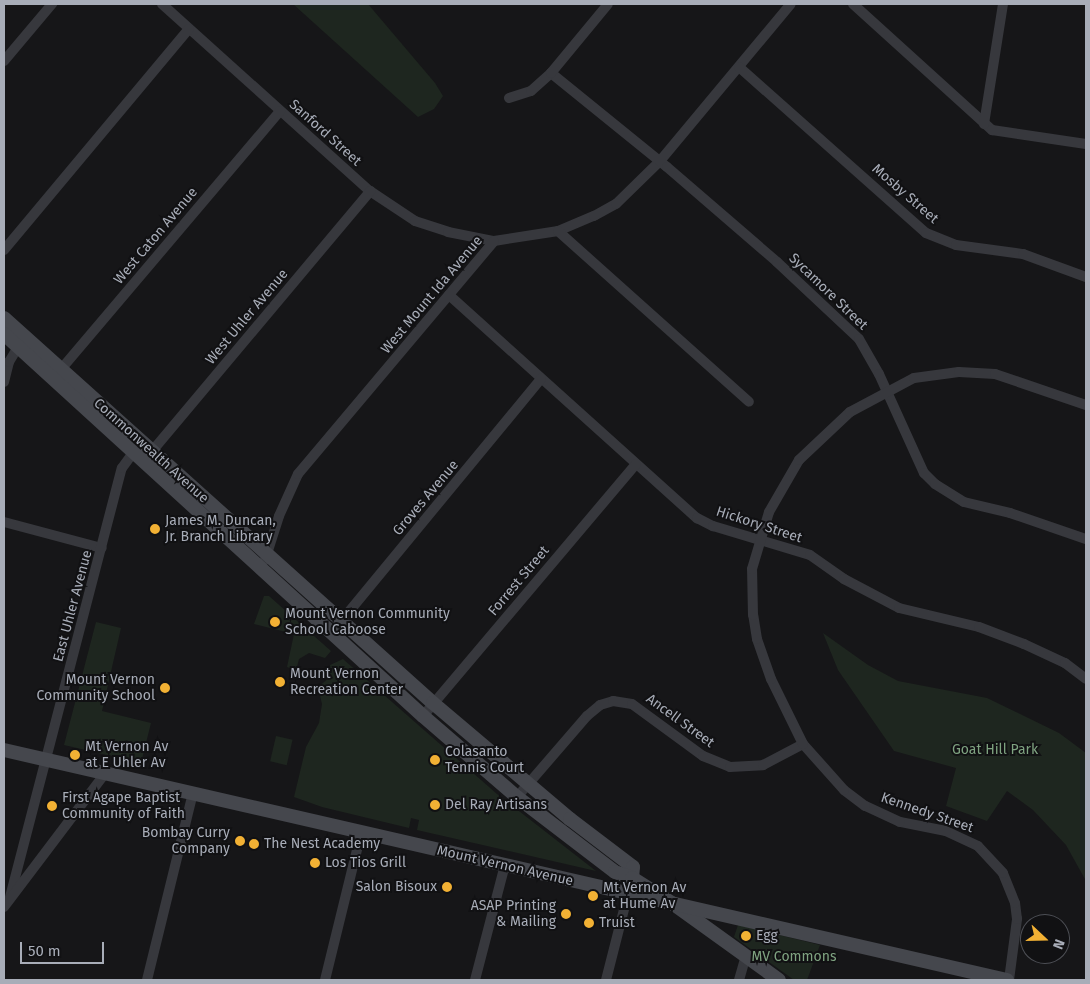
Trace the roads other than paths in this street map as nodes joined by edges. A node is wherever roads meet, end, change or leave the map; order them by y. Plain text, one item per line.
1 (52, 4) edge
2 (162, 4) edge
3 (608, 4) edge
4 (791, 4) edge
5 (853, 4) edge
6 (1003, 4) edge
7 (189, 29) junction
8 (4, 61) edge
9 (739, 67) junction
10 (551, 73) junction
11 (509, 98) dead end
12 (280, 111) junction
13 (984, 124) junction
14 (1086, 144) edge
15 (660, 161) junction
16 (370, 191) junction
17 (558, 230) junction
18 (494, 241) junction
19 (4, 250) edge
20 (1086, 277) edge
21 (450, 295) junction
22 (4, 318) edge
23 (4, 334) edge
24 (21, 342) junction
25 (57, 374) junction
26 (541, 379) junction
27 (4, 382) edge
28 (888, 395) junction
29 (750, 402) dead end
30 (1086, 405) edge
31 (137, 446) junction
32 (148, 456) junction
33 (636, 464) junction
34 (4, 522) edge
35 (1086, 539) edge
36 (760, 541) junction
37 (102, 548) junction
38 (267, 554) junction
39 (263, 571) junction
40 (342, 620) junction
41 (331, 633) junction
42 (1086, 679) edge
43 (434, 703) junction
44 (423, 716) junction
45 (803, 744) junction
46 (4, 750) edge
47 (46, 760) junction
48 (106, 772) junction
49 (528, 783) junction
50 (193, 793) junction
51 (517, 797) junction
52 (570, 819) junction
53 (560, 832) junction
54 (361, 833) junction
55 (505, 865) junction
56 (632, 878) junction
57 (627, 894) junction
58 (10, 897) junction
59 (675, 905) junction
60 (4, 907) edge
61 (746, 956) junction
62 (147, 980) edge
63 (325, 980) edge
64 (475, 980) edge
65 (606, 980) edge
66 (739, 980) edge
67 (779, 980) edge
68 (1008, 980) edge

1 - 8 street
2 - 7 street, Sanford Street
3 - 10 street
4 - 9 street, West Mount Ida Avenue
5 - 13 street
6 - 13 street
7 - 12 street, Sanford Street
7 - 19 street
9 - 15 street, West Mount Ida Avenue
9 - 20 street, Mosby Street
10 - 11 street
10 - 15 street, Sycamore Street
12 - 16 street, Sanford Street
12 - 25 street, West Caton Avenue
13 - 14 street
15 - 17 street, West Mount Ida Avenue
15 - 28 street, Sycamore Street
16 - 18 street, Sanford Street
16 - 32 street, West Uhler Avenue
17 - 18 street, West Mount Ida Avenue
17 - 29 street
18 - 21 street, West Mount Ida Avenue
21 - 26 street, Hickory Street
21 - 38 street, West Mount Ida Avenue
22 - 24 street, Commonwealth Avenue
23 - 24 street, Commonwealth Avenue
24 - 25 street, Commonwealth Avenue
24 - 27 street
25 - 31 street, Commonwealth Avenue
26 - 33 street, Hickory Street
26 - 40 street, Groves Avenue
28 - 30 street, Kennedy Street
28 - 35 street, Sycamore Street
28 - 36 street, Kennedy Street
31 - 32 street, Commonwealth Avenue
31 - 37 street, East Uhler Avenue
32 - 38 street, Commonwealth Avenue
32 - 39 street, Commonwealth Avenue
33 - 36 street, Hickory Street
33 - 43 street, Forrest Street
34 - 37 street
36 - 42 street, Hickory Street
36 - 45 street, Kennedy Street
37 - 47 street, East Uhler Avenue
38 - 39 street, West Mount Ida Avenue
38 - 40 street, Commonwealth Avenue
39 - 41 street, Commonwealth Avenue
40 - 41 street, Groves Avenue
40 - 43 street, Commonwealth Avenue
41 - 44 street, Commonwealth Avenue
43 - 44 street, Forrest Street
43 - 49 street, Commonwealth Avenue
44 - 51 street, Commonwealth Avenue
45 - 49 street, Ancell Street
45 - 68 street, Kennedy Street
46 - 47 street, Mount Vernon Avenue
47 - 48 street, Mount Vernon Avenue
47 - 58 street, East Uhler Avenue
48 - 50 street, Mount Vernon Avenue
48 - 58 street
49 - 51 street, Ancell Street
49 - 52 street, Commonwealth Avenue
50 - 54 street, Mount Vernon Avenue
50 - 62 street
51 - 53 street, Commonwealth Avenue
52 - 53 street
52 - 56 street, Commonwealth Avenue
53 - 56 street, Commonwealth Avenue
54 - 55 street, Mount Vernon Avenue
54 - 63 street
55 - 57 street, Mount Vernon Avenue
55 - 64 street
56 - 57 street
56 - 59 street, Commonwealth Avenue
57 - 59 street, Mount Vernon Avenue
57 - 65 street
58 - 60 street
59 - 61 street, Commonwealth Avenue
59 - 68 street, Mount Vernon Avenue
61 - 66 street
61 - 67 street, Commonwealth Avenue

